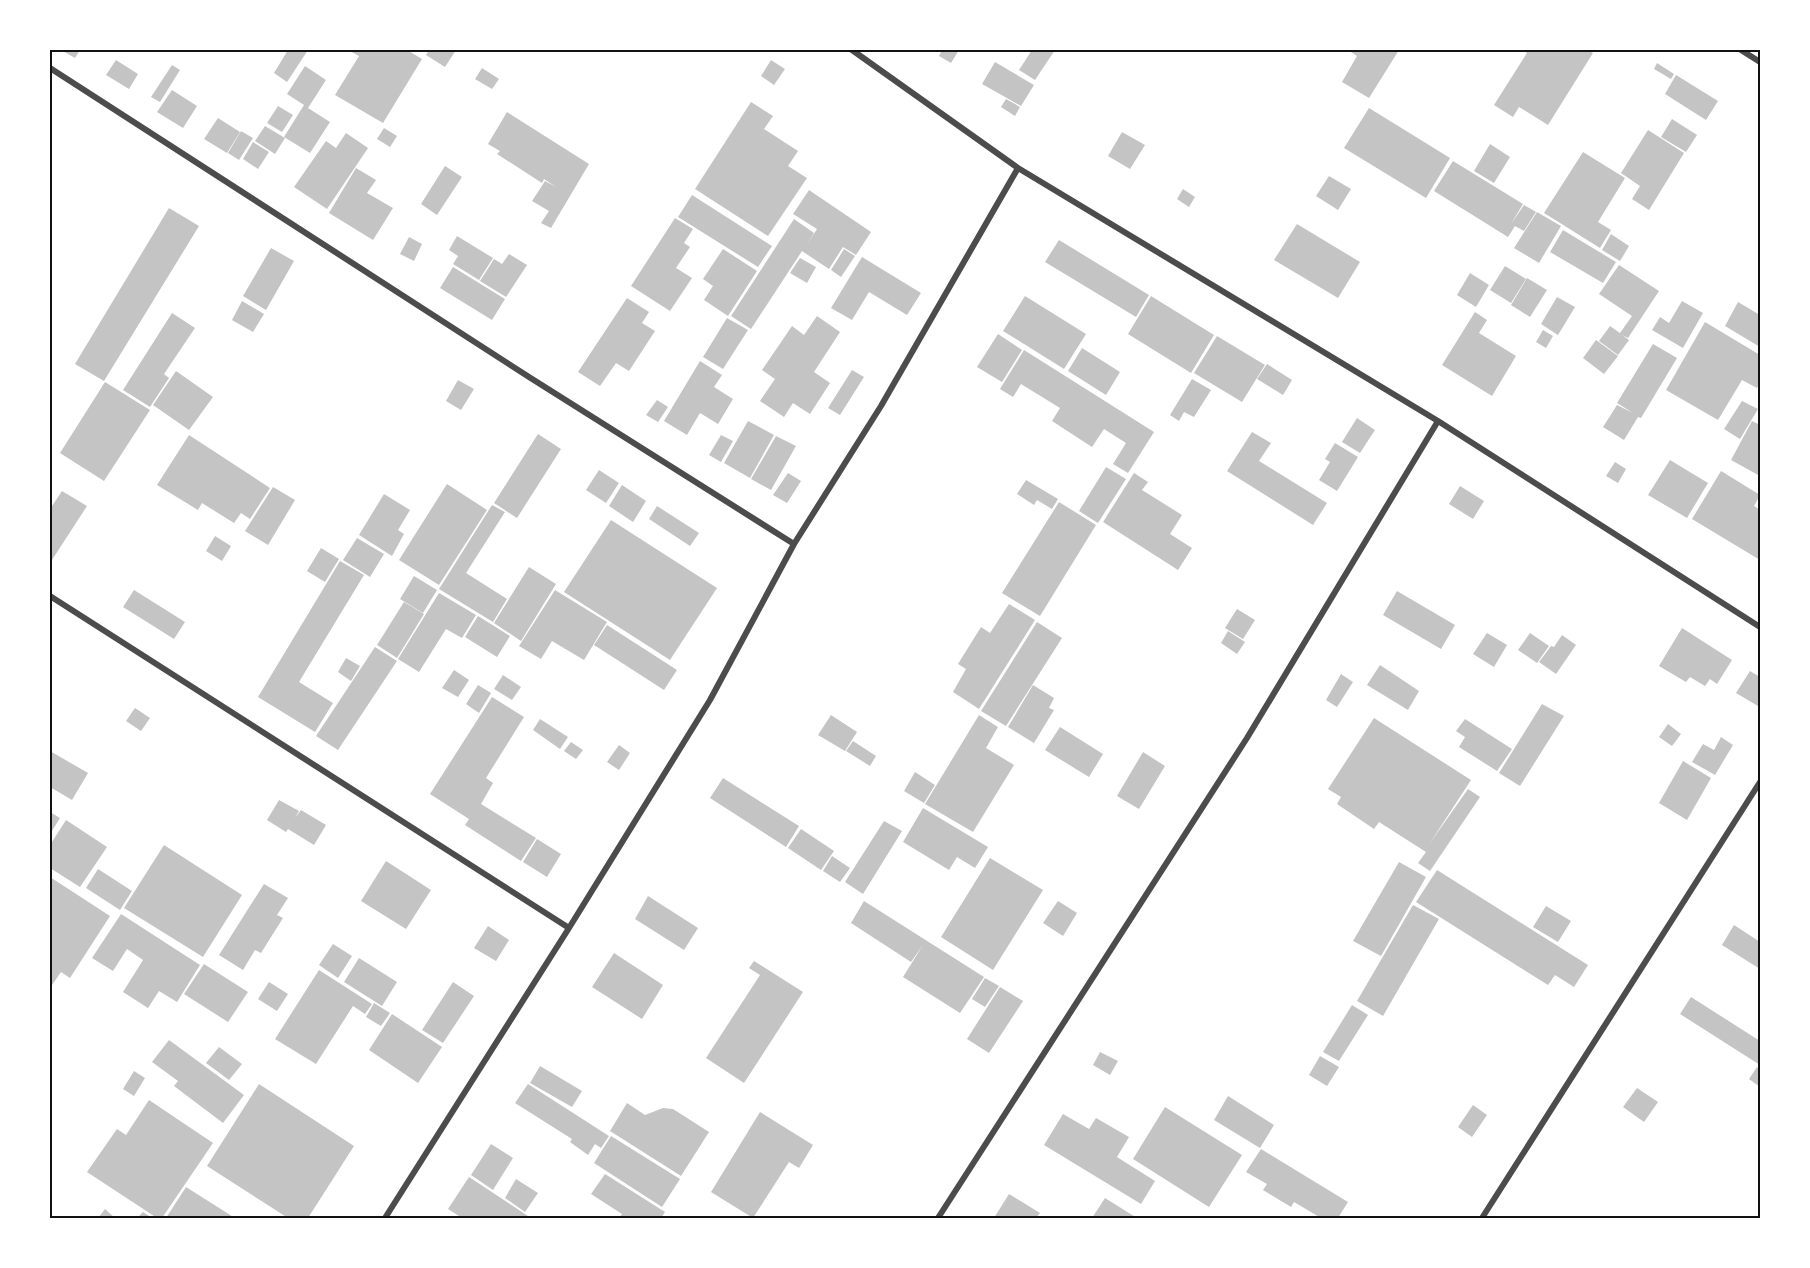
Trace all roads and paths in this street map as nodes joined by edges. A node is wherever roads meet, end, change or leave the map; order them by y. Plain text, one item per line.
1 (852, 50) edge
2 (1742, 50) edge
3 (1761, 62) edge
4 (50, 68) edge
5 (1018, 168) junction
6 (1438, 421) junction
7 (794, 544) junction
8 (50, 596) edge
9 (1761, 627) edge
10 (1761, 782) edge
11 (569, 928) junction
12 (385, 1218) edge
13 (938, 1218) edge
14 (1482, 1218) edge

1 - 5 street
2 - 3 street
4 - 7 street
5 - 6 street
5 - 7 street
6 - 9 street
6 - 13 street
7 - 11 street
8 - 11 street
10 - 14 street
11 - 12 street

